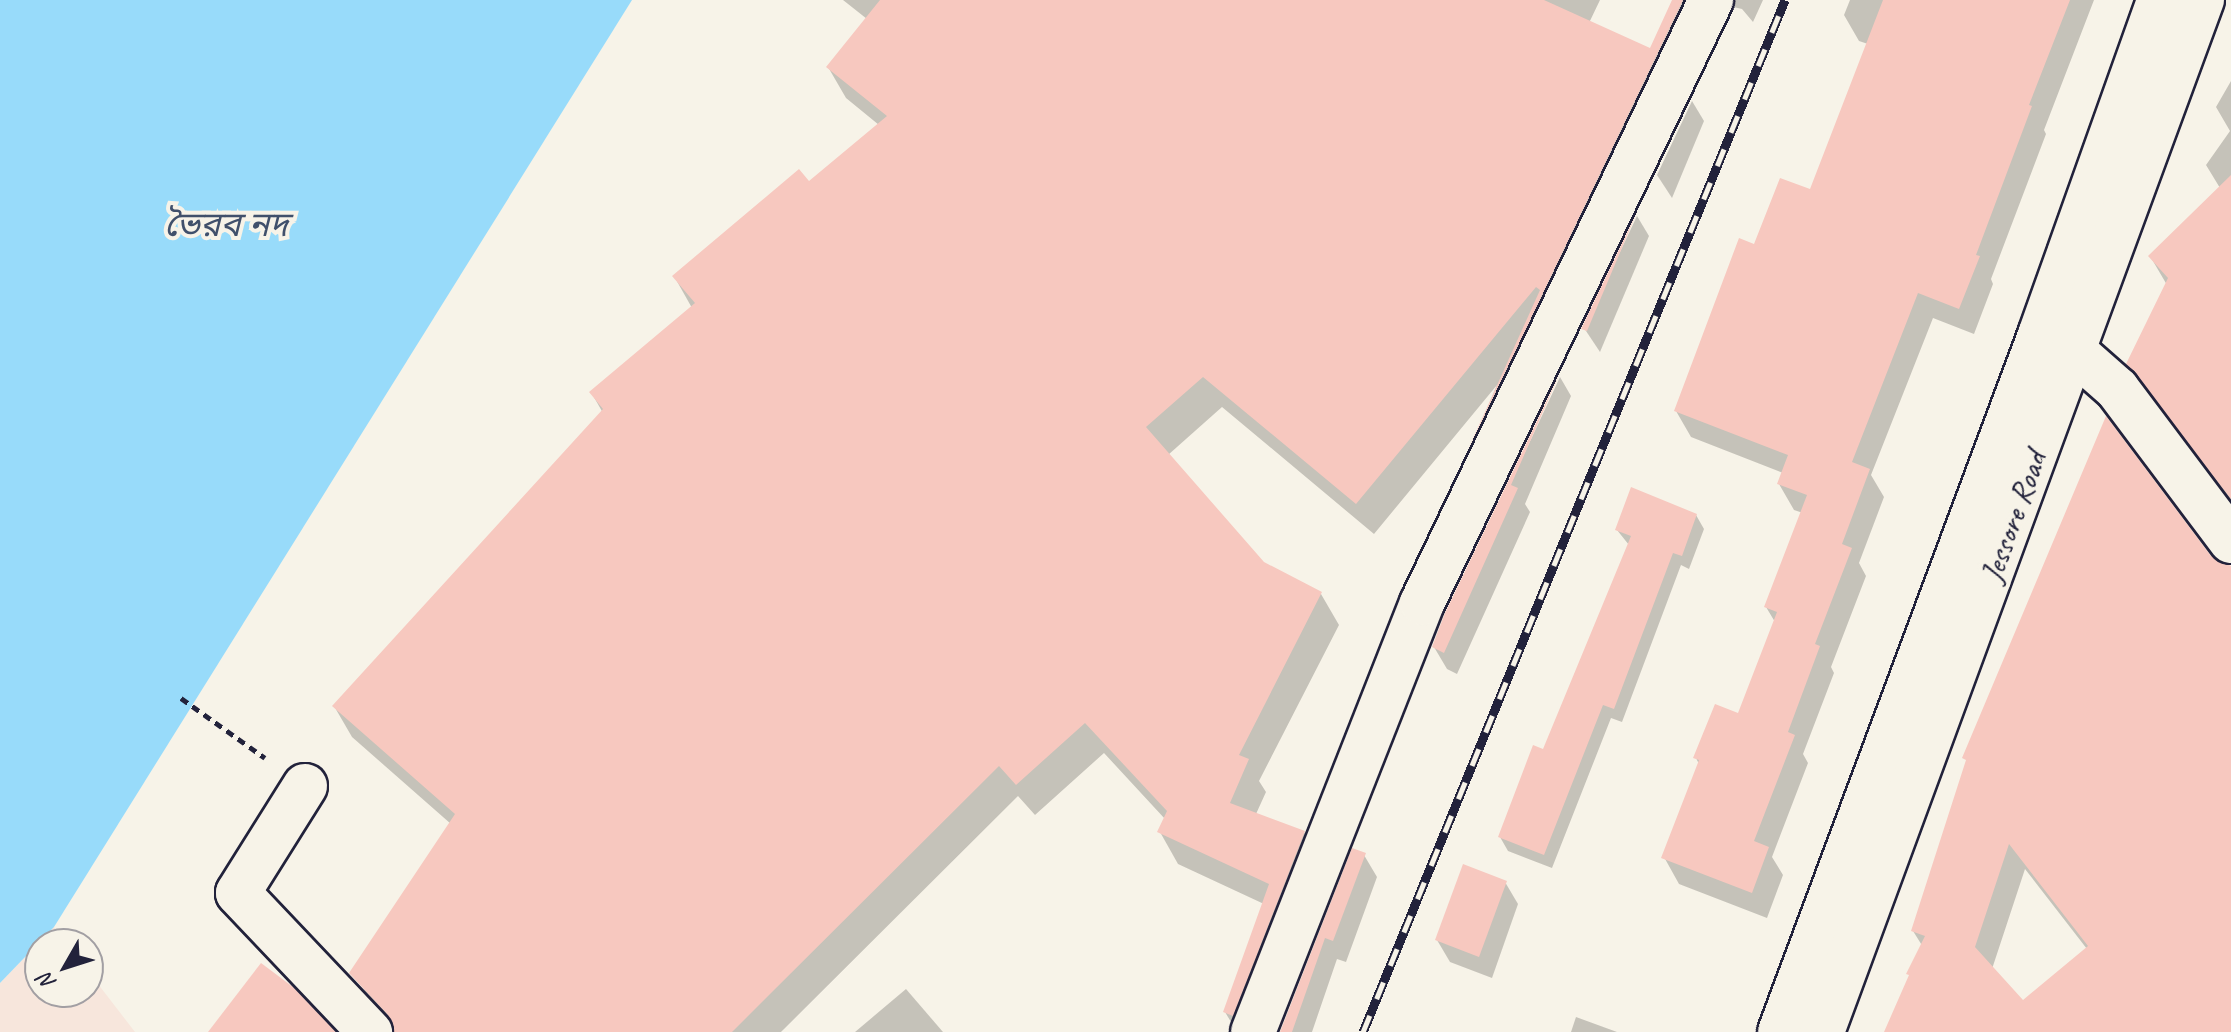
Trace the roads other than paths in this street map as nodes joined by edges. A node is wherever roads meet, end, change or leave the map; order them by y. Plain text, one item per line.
1 (1711, 0) edge
2 (2159, 0) edge
3 (2202, 0) edge
4 (2075, 352) junction
5 (2231, 541) edge
6 (305, 786) road end
7 (370, 1032) edge
8 (1253, 1032) edge
9 (1780, 1032) edge
10 (1822, 1032) edge

1 - 8 main road
2 - 9 main road, Jessore Road
3 - 4 main road, Jessore Road
4 - 5 main road
4 - 10 main road, Jessore Road
6 - 7 main road

